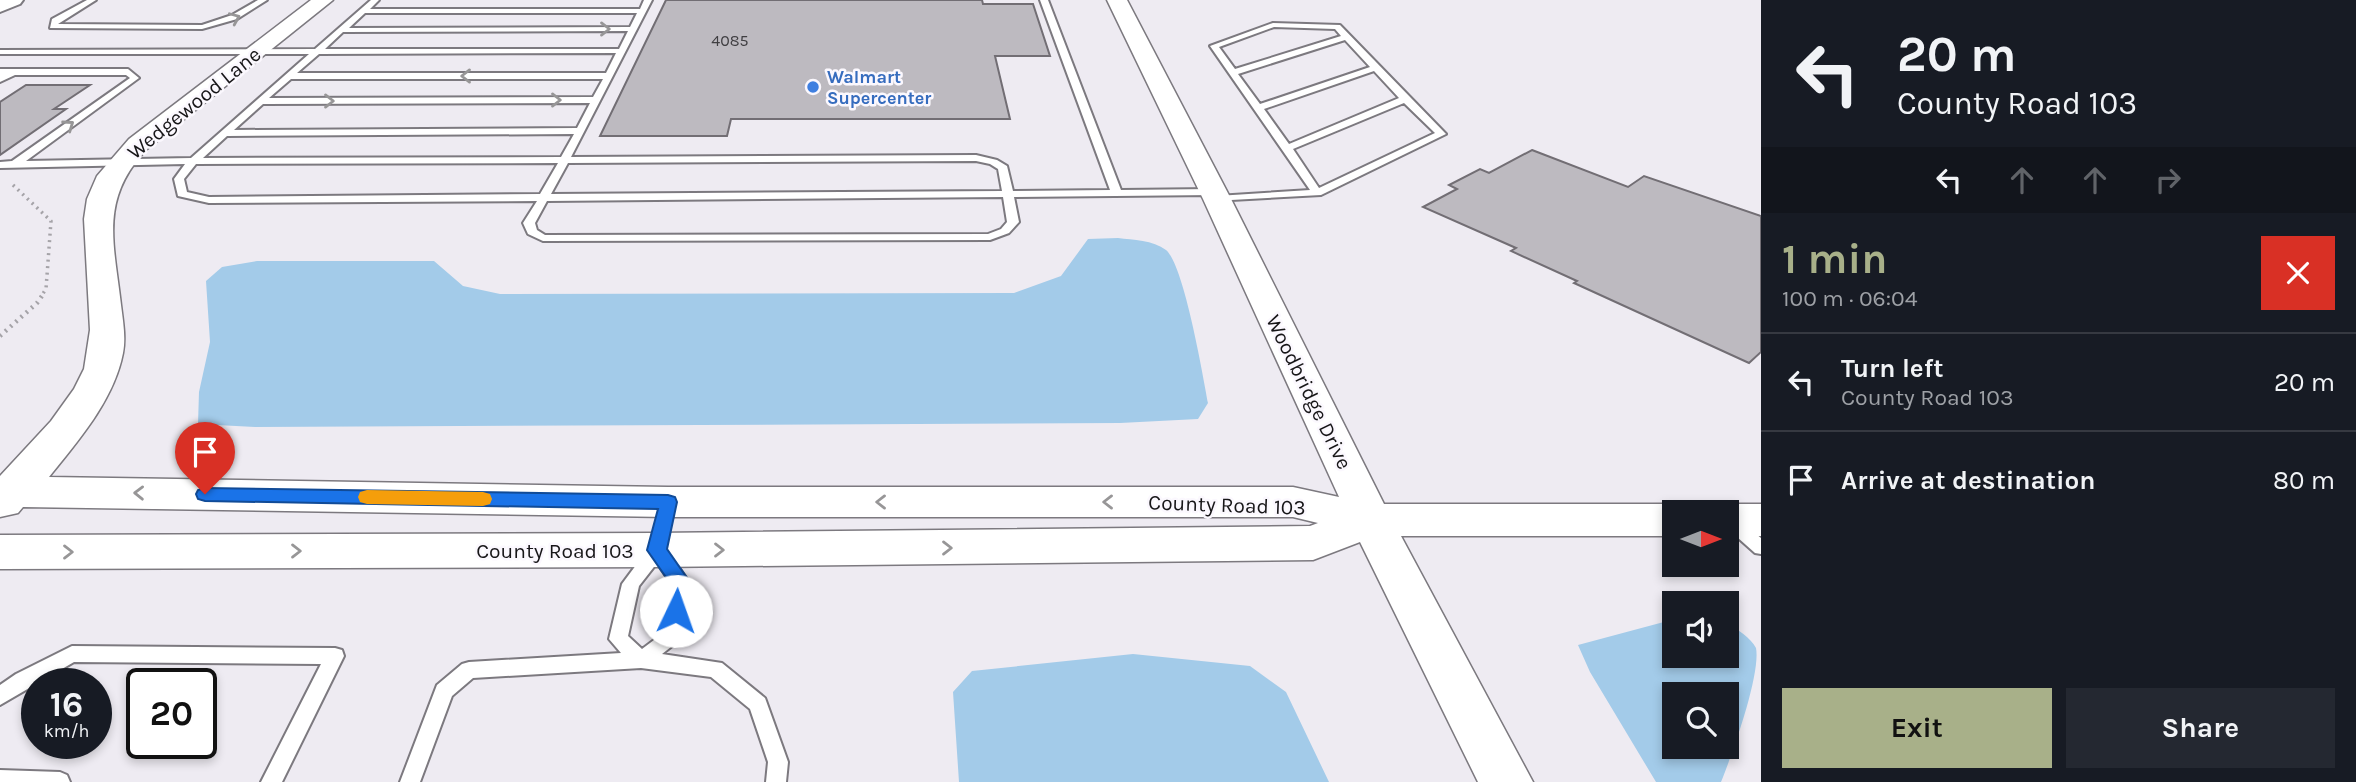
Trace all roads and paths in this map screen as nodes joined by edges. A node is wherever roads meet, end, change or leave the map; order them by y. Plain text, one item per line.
1 (13, 0) edge
2 (93, 0) edge
3 (263, 0) edge
4 (323, 0) edge
5 (375, 0) edge
6 (648, 0) edge
7 (1044, 0) edge
8 (1116, 0) edge
9 (0, 6) edge
10 (363, 11) junction
11 (643, 11) junction
12 (633, 29) junction
13 (341, 30) junction
14 (1346, 37) junction
15 (317, 51) junction
16 (622, 51) junction
17 (0, 52) edge
18 (18, 52) junction
19 (257, 52) junction
20 (1376, 68) junction
21 (0, 72) edge
22 (13, 72) junction
23 (1233, 73) junction
24 (288, 76) junction
25 (608, 76) junction
26 (0, 79) edge
27 (1405, 99) junction
28 (596, 100) junction
29 (261, 101) junction
30 (1258, 108) junction
31 (579, 131) junction
32 (225, 133) junction
33 (1287, 148) junction
34 (564, 160) junction
35 (121, 162) junction
36 (192, 162) junction
37 (14, 164) junction
38 (0, 165) edge
39 (1117, 193) junction
40 (1317, 193) junction
41 (1010, 194) junction
42 (1215, 196) junction
43 (544, 197) junction
44 (0, 336) edge
45 (5, 496) edge
46 (668, 502) junction
47 (1371, 520) junction
48 (1662, 520) edge
49 (1740, 520) edge
50 (1761, 520) edge
51 (1740, 531) edge
52 (1761, 548) edge
53 (657, 550) junction
54 (0, 552) edge
55 (641, 660) junction
56 (0, 696) edge
57 (0, 780) edge
58 (60, 782) edge
59 (271, 782) edge
60 (410, 782) edge
61 (776, 782) edge
62 (1506, 782) edge

1 - 9 main road
2 -> 3 lane
4 - 19 street, Wedgewood Lane
5 - 10 lane
6 - 11 lane
7 - 39 lane
8 - 42 street, Woodbridge Drive
10 - 11 lane
10 - 13 lane
11 - 12 lane
13 -> 12 lane
12 - 16 lane
13 - 15 lane
14 - 20 lane
14 - 23 lane
14 - 23 lane
15 - 16 lane
15 - 19 lane
15 - 24 lane
16 - 25 lane
17 - 18 lane
18 - 19 lane
18 - 22 lane
19 - 35 street, Wedgewood Lane
20 - 27 lane
20 - 30 lane
21 - 22 lane
22 - 26 lane
37 -> 22 lane
23 - 30 lane
25 -> 24 lane
24 - 29 lane
25 - 28 lane
27 - 33 lane
27 - 40 lane
29 -> 28 lane
28 - 31 lane
29 - 32 lane
30 - 33 lane
31 - 32 lane
31 - 34 lane
32 - 36 lane
33 - 40 lane
34 - 36 lane
34 - 41 lane
34 - 43 lane
35 - 36 lane
35 - 37 lane
35 - 45 street, Wedgewood Lane
36 - 43 lane
37 - 38 lane
37 - 44 path
39 - 41 lane
39 - 42 lane
40 - 42 lane
41 - 43 lane
41 - 43 lane
42 - 47 street, Woodbridge Drive
46 -> 45 street, County Road 103
47 -> 46 street, County Road 103
46 - 53 street
47 - 48 street
53 -> 47 street, County Road 103
47 - 62 street, Woodbridge Drive
49 - 50 street
51 - 52 lane
54 -> 53 street, County Road 103
53 - 55 lane
53 - 55 lane
55 - 60 lane
55 - 61 lane
56 - 59 lane
57 - 58 lane

